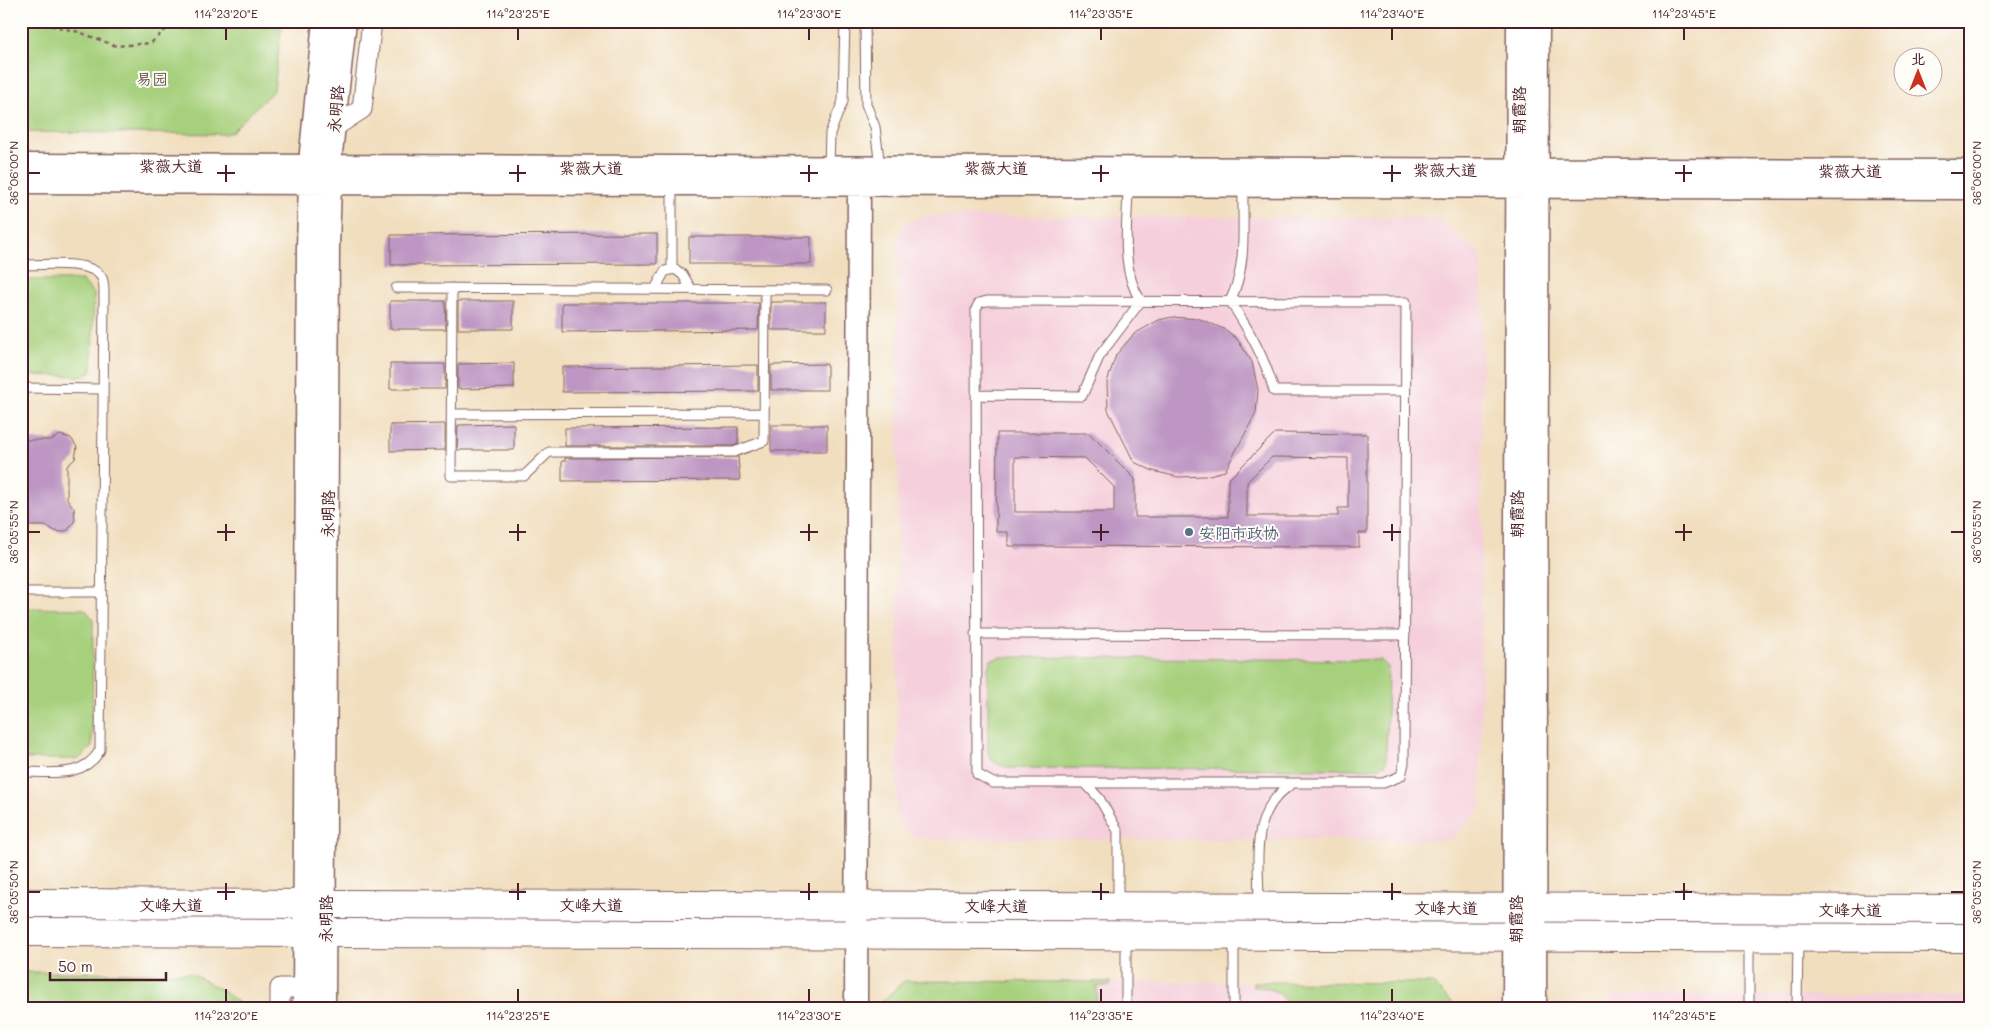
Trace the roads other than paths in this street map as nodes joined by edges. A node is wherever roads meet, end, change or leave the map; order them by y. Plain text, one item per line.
1 (324, 21) edge
2 (345, 21) edge
3 (372, 21) edge
4 (845, 21) edge
5 (865, 21) edge
6 (1518, 21) edge
7 (1538, 21) edge
8 (334, 128) junction
9 (21, 165) edge
10 (829, 167) junction
11 (880, 167) junction
12 (1970, 171) edge
13 (320, 174) junction
14 (1528, 178) junction
15 (21, 182) edge
16 (672, 184) junction
17 (858, 184) junction
18 (1128, 185) junction
19 (1242, 185) junction
20 (1970, 188) edge
21 (21, 264) edge
22 (672, 269) junction
23 (396, 288) dead end
24 (452, 288) junction
25 (655, 290) junction
26 (691, 290) junction
27 (765, 290) junction
28 (828, 290) dead end
29 (1141, 301) junction
30 (1230, 301) junction
31 (21, 388) edge
32 (104, 389) junction
33 (1405, 391) junction
34 (976, 396) junction
35 (764, 413) junction
36 (452, 414) junction
37 (21, 592) edge
38 (101, 592) junction
39 (975, 634) junction
40 (1405, 635) junction
41 (21, 772) edge
42 (1085, 783) junction
43 (1293, 783) junction
44 (21, 903) edge
45 (315, 904) junction
46 (856, 905) junction
47 (1118, 906) junction
48 (1259, 906) junction
49 (1525, 907) junction
50 (1970, 909) edge
51 (21, 932) edge
52 (315, 933) junction
53 (856, 934) junction
54 (1126, 935) junction
55 (1234, 935) junction
56 (1525, 936) junction
57 (1749, 937) junction
58 (1798, 937) junction
59 (1970, 938) edge
60 (304, 998) edge
61 (280, 1008) edge
62 (324, 1008) edge
63 (856, 1008) edge
64 (1126, 1008) edge
65 (1234, 1008) edge
66 (1514, 1008) edge
67 (1535, 1008) edge
68 (1749, 1008) edge
69 (1797, 1008) edge

1 - 13 street, 永明路
2 - 8 street, 永明路
3 - 8 street
4 - 10 lane
5 - 11 lane
6 - 14 street, 朝霞路
7 - 14 street, 朝霞路
8 - 13 street, 永明路
9 - 13 street, 紫薇大道
10 - 11 street, 紫薇大道
10 - 13 street, 紫薇大道
11 - 14 street, 紫薇大道
12 - 14 street, 紫薇大道
13 - 15 street, 紫薇大道
13 - 16 street, 紫薇大道
13 - 45 street, 永明路
14 - 19 street, 紫薇大道
14 - 20 street, 紫薇大道
14 - 49 street, 朝霞路
16 - 17 street, 紫薇大道
16 - 22 lane
17 - 18 street, 紫薇大道
17 - 46 street
18 - 19 street, 紫薇大道
18 - 29 lane
19 - 30 lane
21 - 32 lane
22 - 25 lane
22 - 26 lane
23 - 24 lane
24 - 25 lane
24 - 36 lane
25 - 26 lane
26 - 27 lane
27 - 28 lane
27 - 35 lane
29 - 30 lane
29 - 34 lane
29 - 34 lane
30 - 33 lane
30 - 33 lane
31 - 32 lane
32 - 38 lane
33 - 40 lane
34 - 39 lane
35 - 36 lane
35 - 36 lane
37 - 38 lane
38 - 41 lane
39 - 40 lane
39 - 42 lane
40 - 43 lane
42 - 43 lane
42 - 47 lane
43 - 48 lane
44 - 45 main road, 文峰大道
45 - 46 main road, 文峰大道
45 - 52 street, 永明路
46 - 47 main road, 文峰大道
46 - 53 street
47 - 48 main road, 文峰大道
48 - 49 main road, 文峰大道
49 - 50 main road, 文峰大道
49 - 56 street, 朝霞路
51 - 52 main road, 文峰大道
52 - 53 main road, 文峰大道
52 - 60 street, 永明路
52 - 62 street, 永明路
53 - 54 main road, 文峰大道
53 - 63 street
54 - 55 main road, 文峰大道
54 - 64 lane
55 - 56 main road, 文峰大道
55 - 65 lane
56 - 57 main road, 文峰大道
56 - 66 street, 朝霞路
56 - 67 street, 朝霞路
57 - 58 main road, 文峰大道
57 - 68 lane
58 - 59 main road, 文峰大道
58 - 69 lane
60 - 61 street

